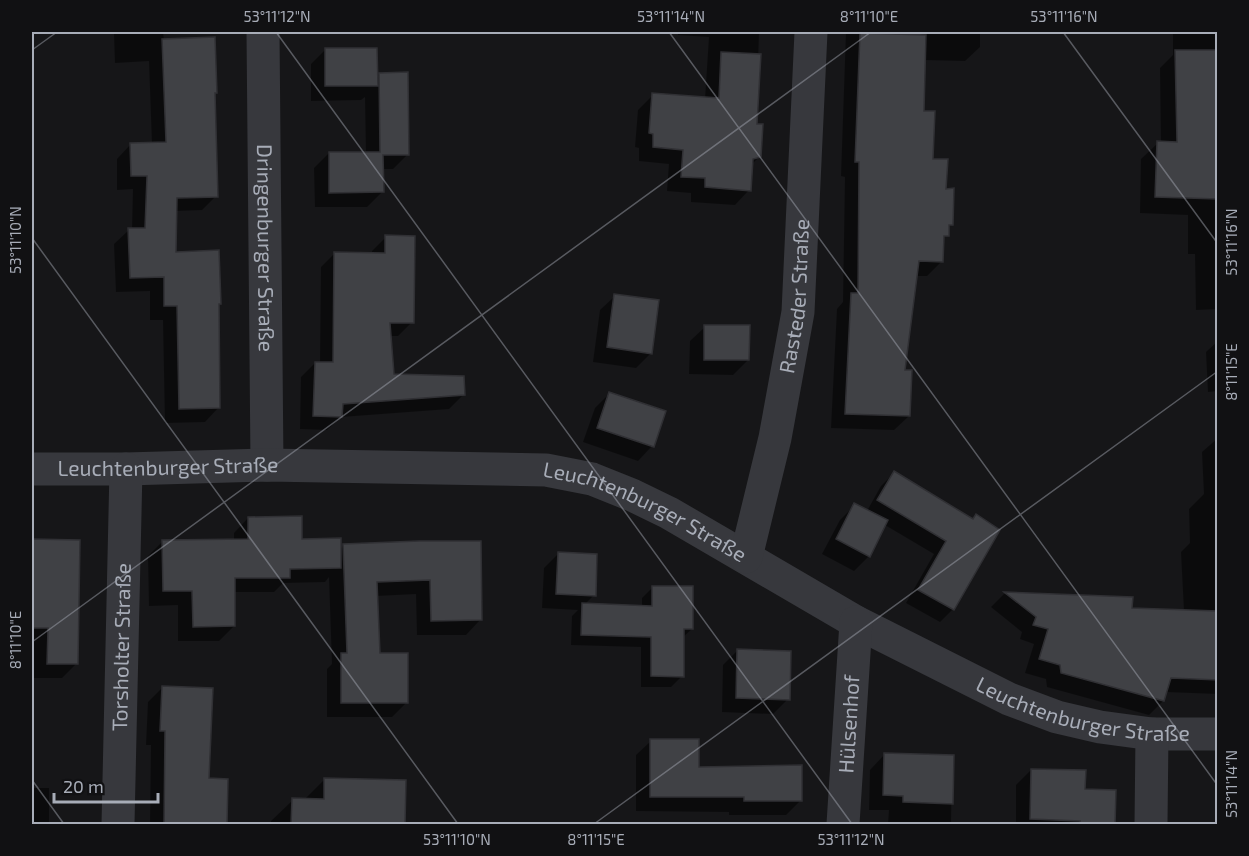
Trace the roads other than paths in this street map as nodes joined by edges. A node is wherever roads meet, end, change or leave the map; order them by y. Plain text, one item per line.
1 (263, 32) edge
2 (811, 32) edge
3 (267, 465) junction
4 (32, 469) edge
5 (126, 469) junction
6 (746, 557) junction
7 (856, 622) junction
8 (1152, 734) junction
9 (1218, 734) edge
10 (118, 825) edge
11 (843, 825) edge
12 (1151, 825) edge

1 - 3 street, Dringenburger Straße
2 - 6 street, Rasteder Straße
3 - 5 street, Leuchtenburger Straße
3 - 6 street, Leuchtenburger Straße
4 - 5 street, Leuchtenburger Straße
5 - 10 street, Torsholter Straße
6 - 7 street, Leuchtenburger Straße
7 - 8 street, Leuchtenburger Straße
7 - 11 street, Hülsenhof
8 - 9 street, Leuchtenburger Straße
8 - 12 street

